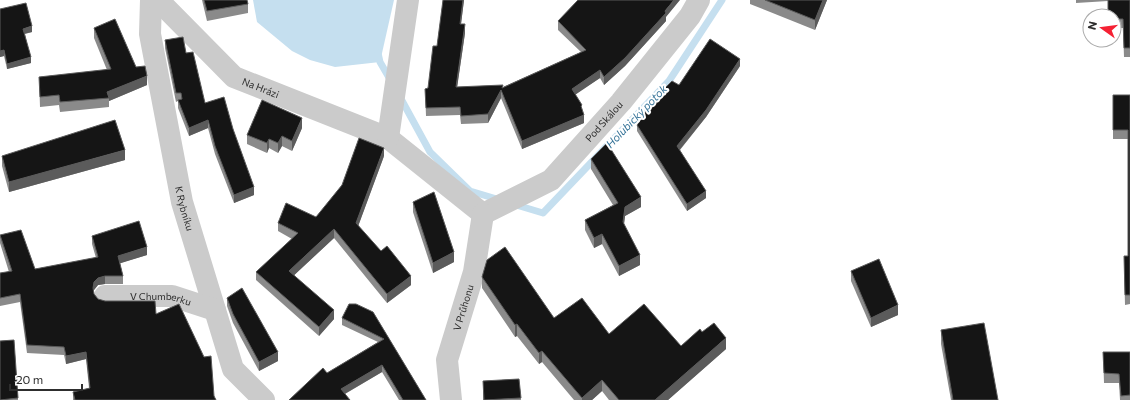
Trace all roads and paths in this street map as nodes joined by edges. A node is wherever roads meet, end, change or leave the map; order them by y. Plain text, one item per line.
1 (151, 0) edge
2 (158, 0) edge
3 (408, 0) edge
4 (700, 0) edge
5 (388, 138) junction
6 (483, 214) junction
7 (105, 296) dead end
8 (215, 310) junction
9 (264, 400) edge
10 (451, 400) edge

1 - 8 street, K Rybníku
2 - 5 street, Na Hrázi
3 - 5 street
4 - 6 street, Pod Skálou
5 - 6 street, Na Hrázi
6 - 10 street, V Průhonu
7 - 8 street, V Chumberku
8 - 9 street, K Rybníku

